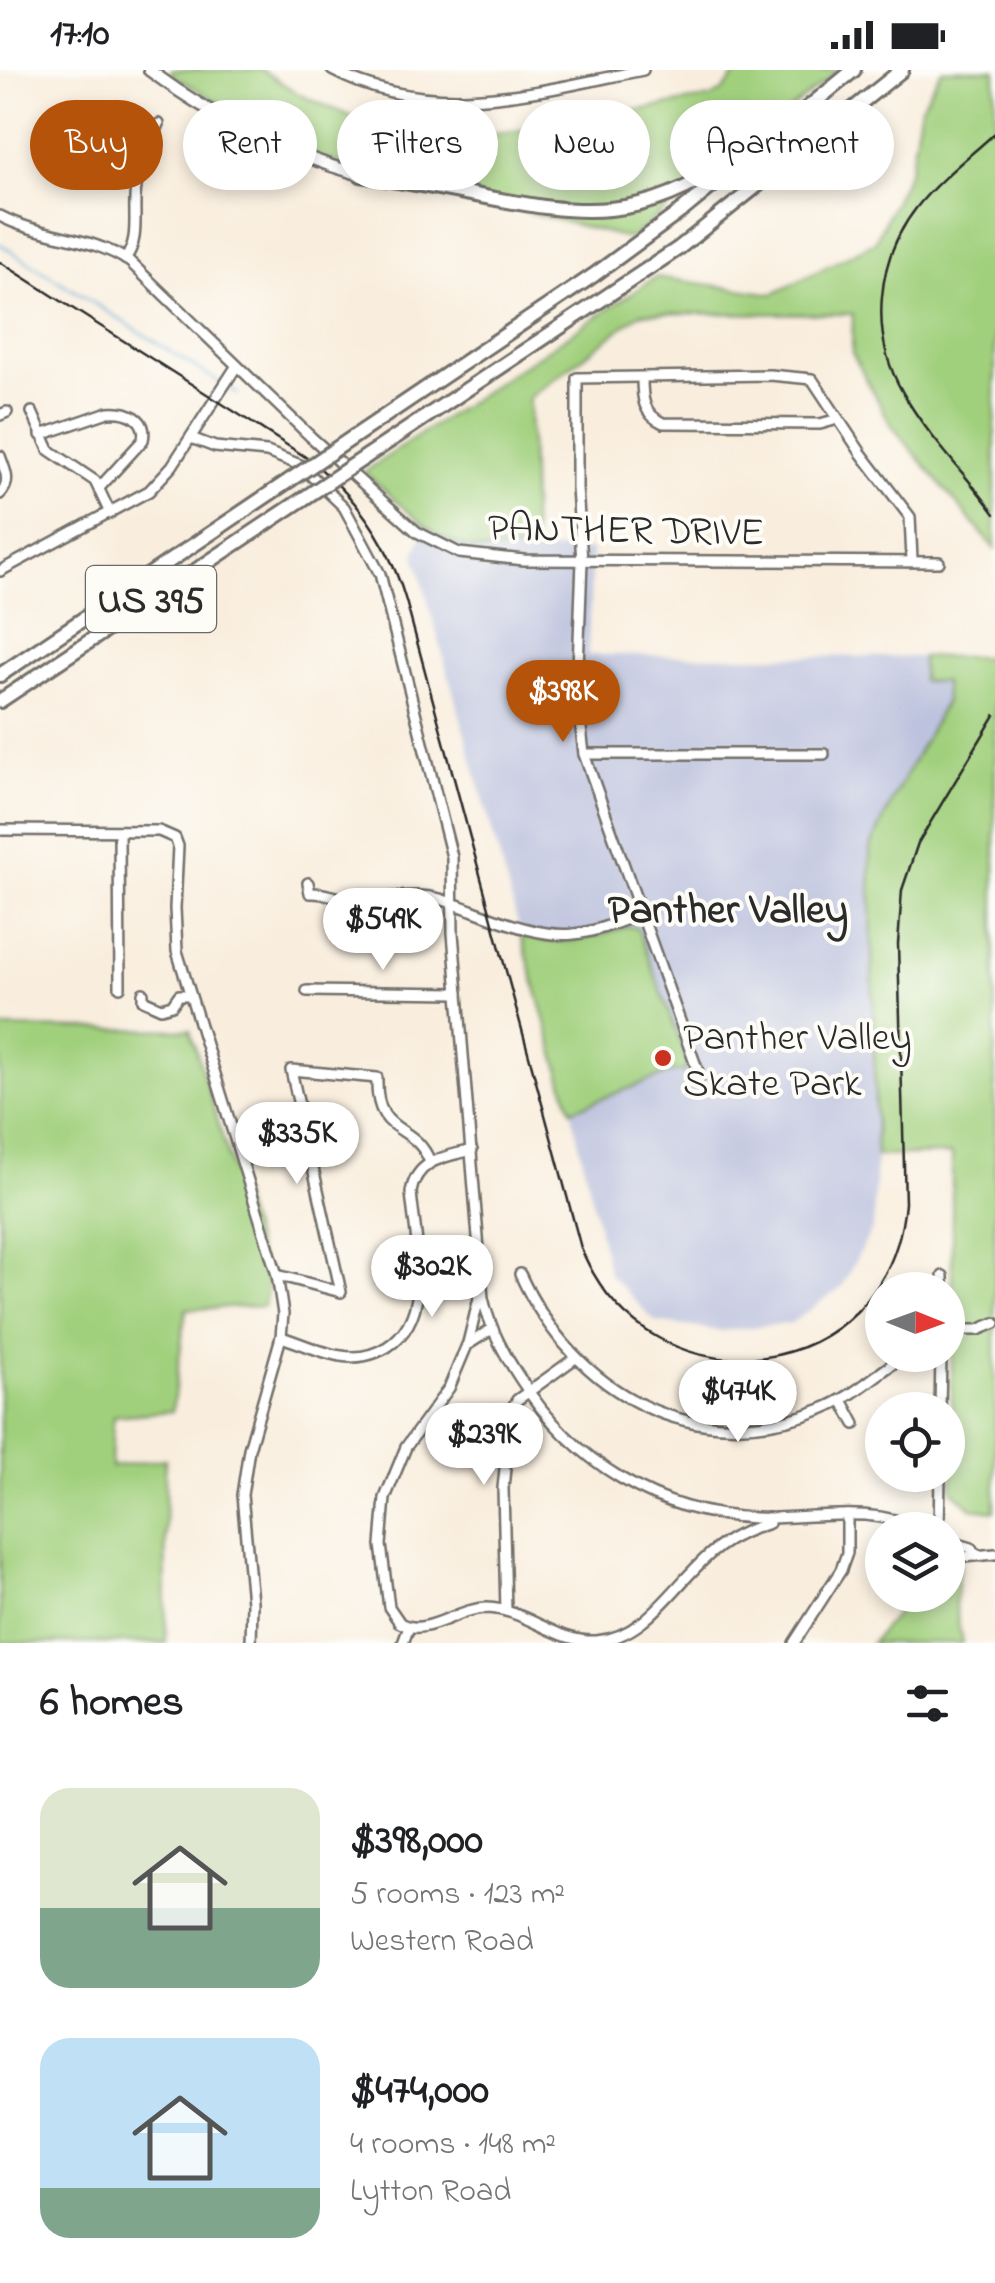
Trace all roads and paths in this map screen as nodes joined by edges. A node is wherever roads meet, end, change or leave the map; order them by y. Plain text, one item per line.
1 (150, 70) edge
2 (332, 70) edge
3 (643, 70) edge
4 (854, 70) edge
5 (902, 70) edge
6 (817, 100) edge
7 (337, 167) edge
8 (137, 190) edge
9 (446, 190) edge
10 (680, 190) edge
11 (707, 190) edge
12 (0, 216) edge
13 (125, 259) junction
14 (236, 366) junction
15 (642, 378) junction
16 (32, 412) dead end
17 (838, 419) junction
18 (41, 435) junction
19 (191, 438) junction
20 (0, 456) edge
21 (99, 488) junction
22 (0, 494) edge
23 (110, 513) junction
24 (912, 560) junction
25 (582, 561) junction
26 (939, 562) dead end
27 (1, 573) edge
28 (0, 676) edge
29 (0, 701) edge
30 (584, 754) junction
31 (824, 754) dead end
32 (0, 830) edge
33 (119, 831) junction
34 (308, 883) dead end
35 (452, 905) junction
36 (641, 914) junction
37 (120, 987) dead end
38 (307, 991) dead end
39 (458, 992) junction
40 (143, 993) dead end
41 (190, 995) junction
42 (700, 1077) dead end
43 (472, 1150) junction
44 (430, 1162) junction
45 (520, 1274) dead end
46 (277, 1275) junction
47 (482, 1288) junction
48 (995, 1323) edge
49 (492, 1329) junction
50 (965, 1330) edge
51 (282, 1336) junction
52 (467, 1345) junction
53 (574, 1358) junction
54 (882, 1372) edge
55 (529, 1393) junction
56 (842, 1400) junction
57 (855, 1424) dead end
58 (847, 1515) junction
59 (865, 1515) edge
60 (768, 1518) junction
61 (965, 1546) edge
62 (976, 1554) junction
63 (995, 1554) edge
64 (965, 1557) edge
65 (506, 1611) junction
66 (408, 1627) junction
67 (251, 1643) edge
68 (403, 1643) edge
69 (794, 1643) edge

1 - 7 main road
2 - 3 street
4 - 6 highway, US 395
5 - 29 highway, US 395, bridge
8 - 13 street
9 - 10 highway
11 - 28 highway, US 395, bridge
12 - 13 street, PANTHER DRIVE
13 - 14 street, PANTHER DRIVE
14 - 19 street
14 - 25 street, PANTHER DRIVE
15 - 17 street
15 - 17 street
15 - 25 street
16 - 18 street
17 - 24 street
18 - 21 street
18 - 21 street
19 - 23 street
19 - 35 street
20 - 22 street
21 - 23 street
23 - 27 street
24 - 25 street, PANTHER DRIVE
24 - 26 street, PANTHER DRIVE
25 - 30 street
30 - 31 street
30 - 36 street
32 - 33 street
33 - 37 street
33 - 41 street
34 - 35 street
35 - 36 street
35 - 39 street
36 - 42 street
38 - 39 street
39 - 43 street
40 - 41 street
41 - 46 street
43 - 44 street
43 - 47 street
44 - 46 street
44 - 51 street
45 - 53 street
46 - 51 street
47 - 49 street
47 - 52 street
48 - 50 street
49 - 52 street
49 - 55 street
51 - 67 street
52 - 66 street
53 - 55 street
53 - 56 street
54 - 56 street
55 - 60 street
55 - 65 street
56 - 57 street
58 - 59 street
58 - 60 street
58 - 69 street
60 - 65 street
61 - 62 street
62 - 63 street
62 - 64 street
65 - 66 street
66 - 68 street

